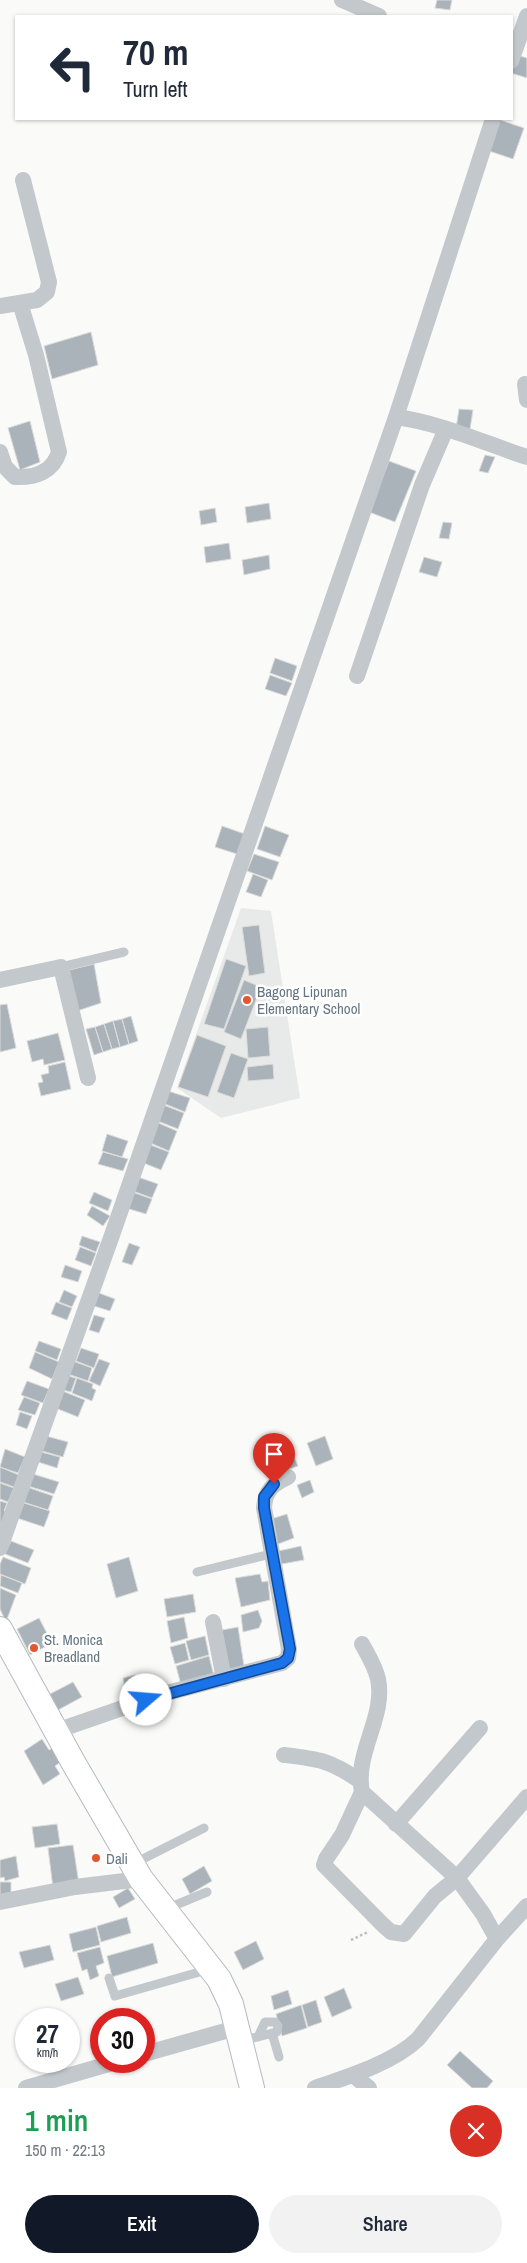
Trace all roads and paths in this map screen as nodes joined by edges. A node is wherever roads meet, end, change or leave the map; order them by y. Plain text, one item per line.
1 (342, 0) edge
2 (376, 15) edge
3 (527, 16) edge
4 (513, 55) edge
5 (493, 120) edge
6 (23, 180) dead end
7 (20, 303) junction
8 (0, 306) edge
9 (396, 417) junction
10 (446, 429) junction
11 (0, 452) edge
12 (527, 457) edge
13 (357, 676) dead end
14 (124, 952) dead end
15 (61, 966) junction
16 (0, 980) edge
17 (88, 1078) dead end
18 (288, 1477) dead end
19 (0, 1548) edge
20 (271, 1554) junction
21 (197, 1572) dead end
22 (213, 1622) dead end
23 (0, 1629) edge
24 (362, 1644) dead end
25 (224, 1679) junction
26 (480, 1728) dead end
27 (56, 1731) junction
28 (284, 1755) dead end
29 (361, 1786) junction
30 (527, 1798) edge
31 (396, 1824) junction
32 (204, 1828) dead end
33 (137, 1871) junction
34 (457, 1878) junction
35 (207, 1892) dead end
36 (0, 1902) edge
37 (527, 1906) edge
38 (166, 1910) junction
39 (497, 1939) junction
40 (212, 1968) junction
41 (109, 1978) dead end
42 (244, 2035) junction
43 (155, 2052) edge
44 (279, 2057) dead end
45 (90, 2069) edge
46 (353, 2075) junction
47 (26, 2088) edge
48 (252, 2088) edge
49 (315, 2088) edge
50 (369, 2088) edge

1 - 2 street
3 - 4 street
5 - 9 street
6 - 7 street
7 - 8 street
7 - 11 street
9 - 10 street
9 - 19 street
10 - 12 street
10 - 13 street
14 - 15 lane
15 - 16 street
15 - 17 street
18 - 20 street
20 - 21 lane
20 - 25 street
22 - 25 street
23 - 27 street
24 - 29 street
25 - 27 street
26 - 31 street
27 - 33 street
28 - 29 street
29 - 31 street
29 - 34 street
30 - 34 street
31 - 34 street
32 - 33 lane
33 - 36 street
33 - 38 street
34 - 39 street
35 - 38 lane
37 - 39 street
38 - 40 street
39 - 46 street
40 - 41 lane
40 - 42 street
42 - 43 street
42 - 44 lane
42 - 48 street
45 - 47 street
46 - 49 street
46 - 50 street

